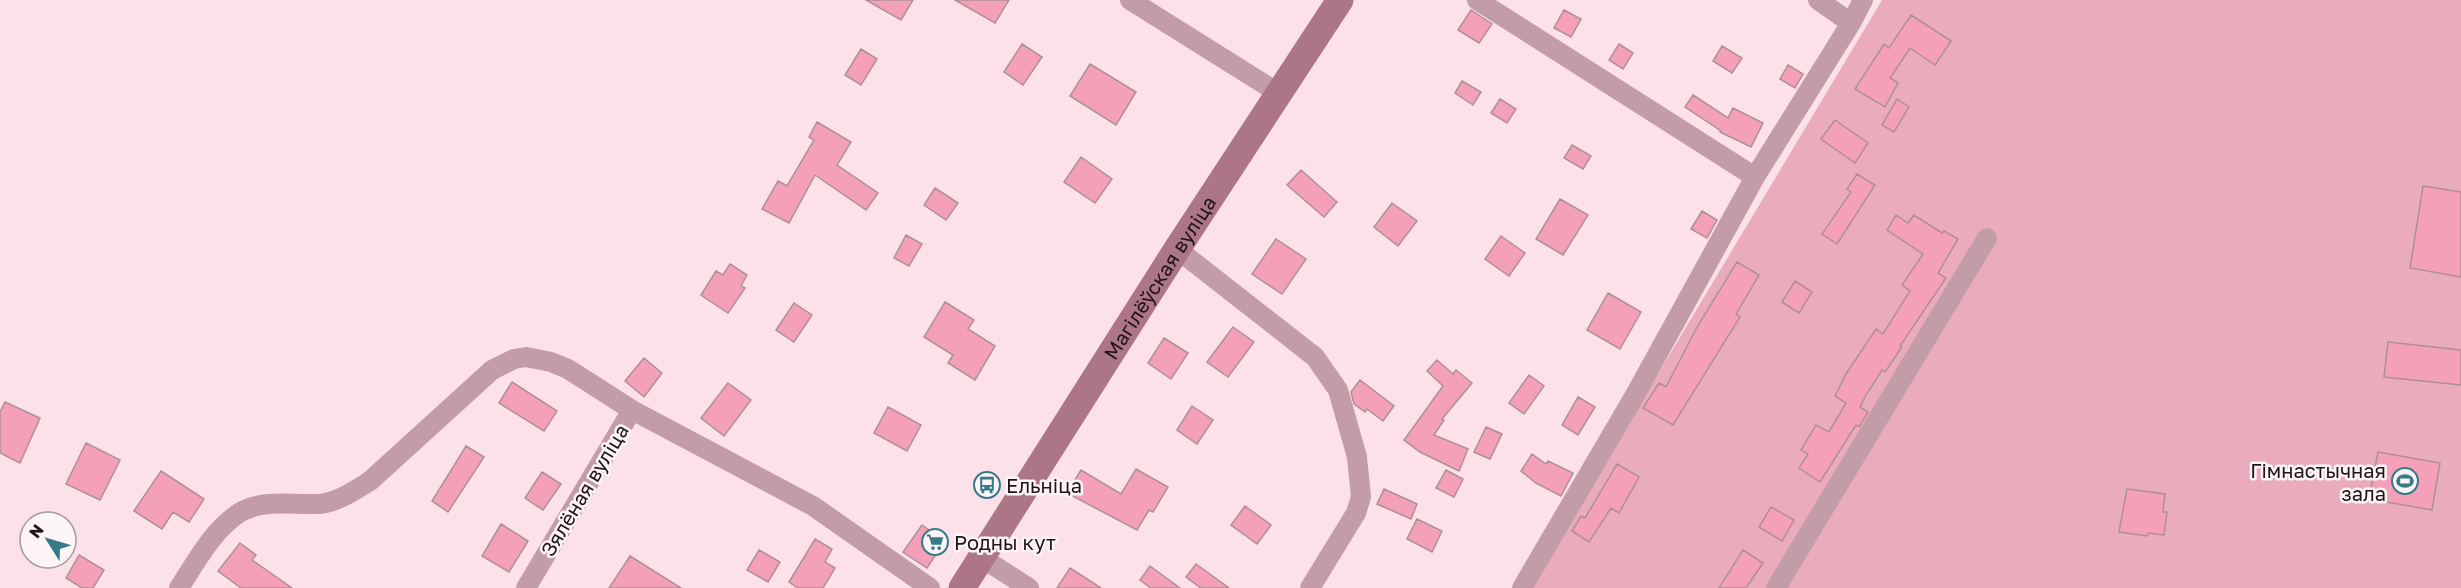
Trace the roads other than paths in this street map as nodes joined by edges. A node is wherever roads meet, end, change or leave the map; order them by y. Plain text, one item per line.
1 (1130, 0) edge
2 (1340, 0) edge
3 (1477, 0) edge
4 (1818, 0) edge
5 (1863, 0) edge
6 (1851, 23) junction
7 (1280, 94) junction
8 (1755, 177) junction
9 (1987, 238) dead end
10 (1177, 249) junction
11 (632, 410) junction
12 (982, 558) junction
13 (178, 588) edge
14 (526, 588) edge
15 (930, 588) edge
16 (962, 588) edge
17 (1029, 588) edge
18 (1310, 588) edge
19 (1522, 588) edge
20 (1776, 588) edge

1 - 7 street
2 - 7 main road, Магілёўская вуліца
3 - 8 street
4 - 6 street
5 - 6 street
6 - 8 street
7 - 10 main road, Магілёўская вуліца
8 - 19 street
9 - 20 street
10 - 12 main road, Магілёўская вуліца
10 - 18 street
11 - 13 street, Зялёная вуліца
11 - 14 street, Зялёная вуліца
11 - 15 street
12 - 16 main road, Магілёўская вуліца
12 - 17 street

